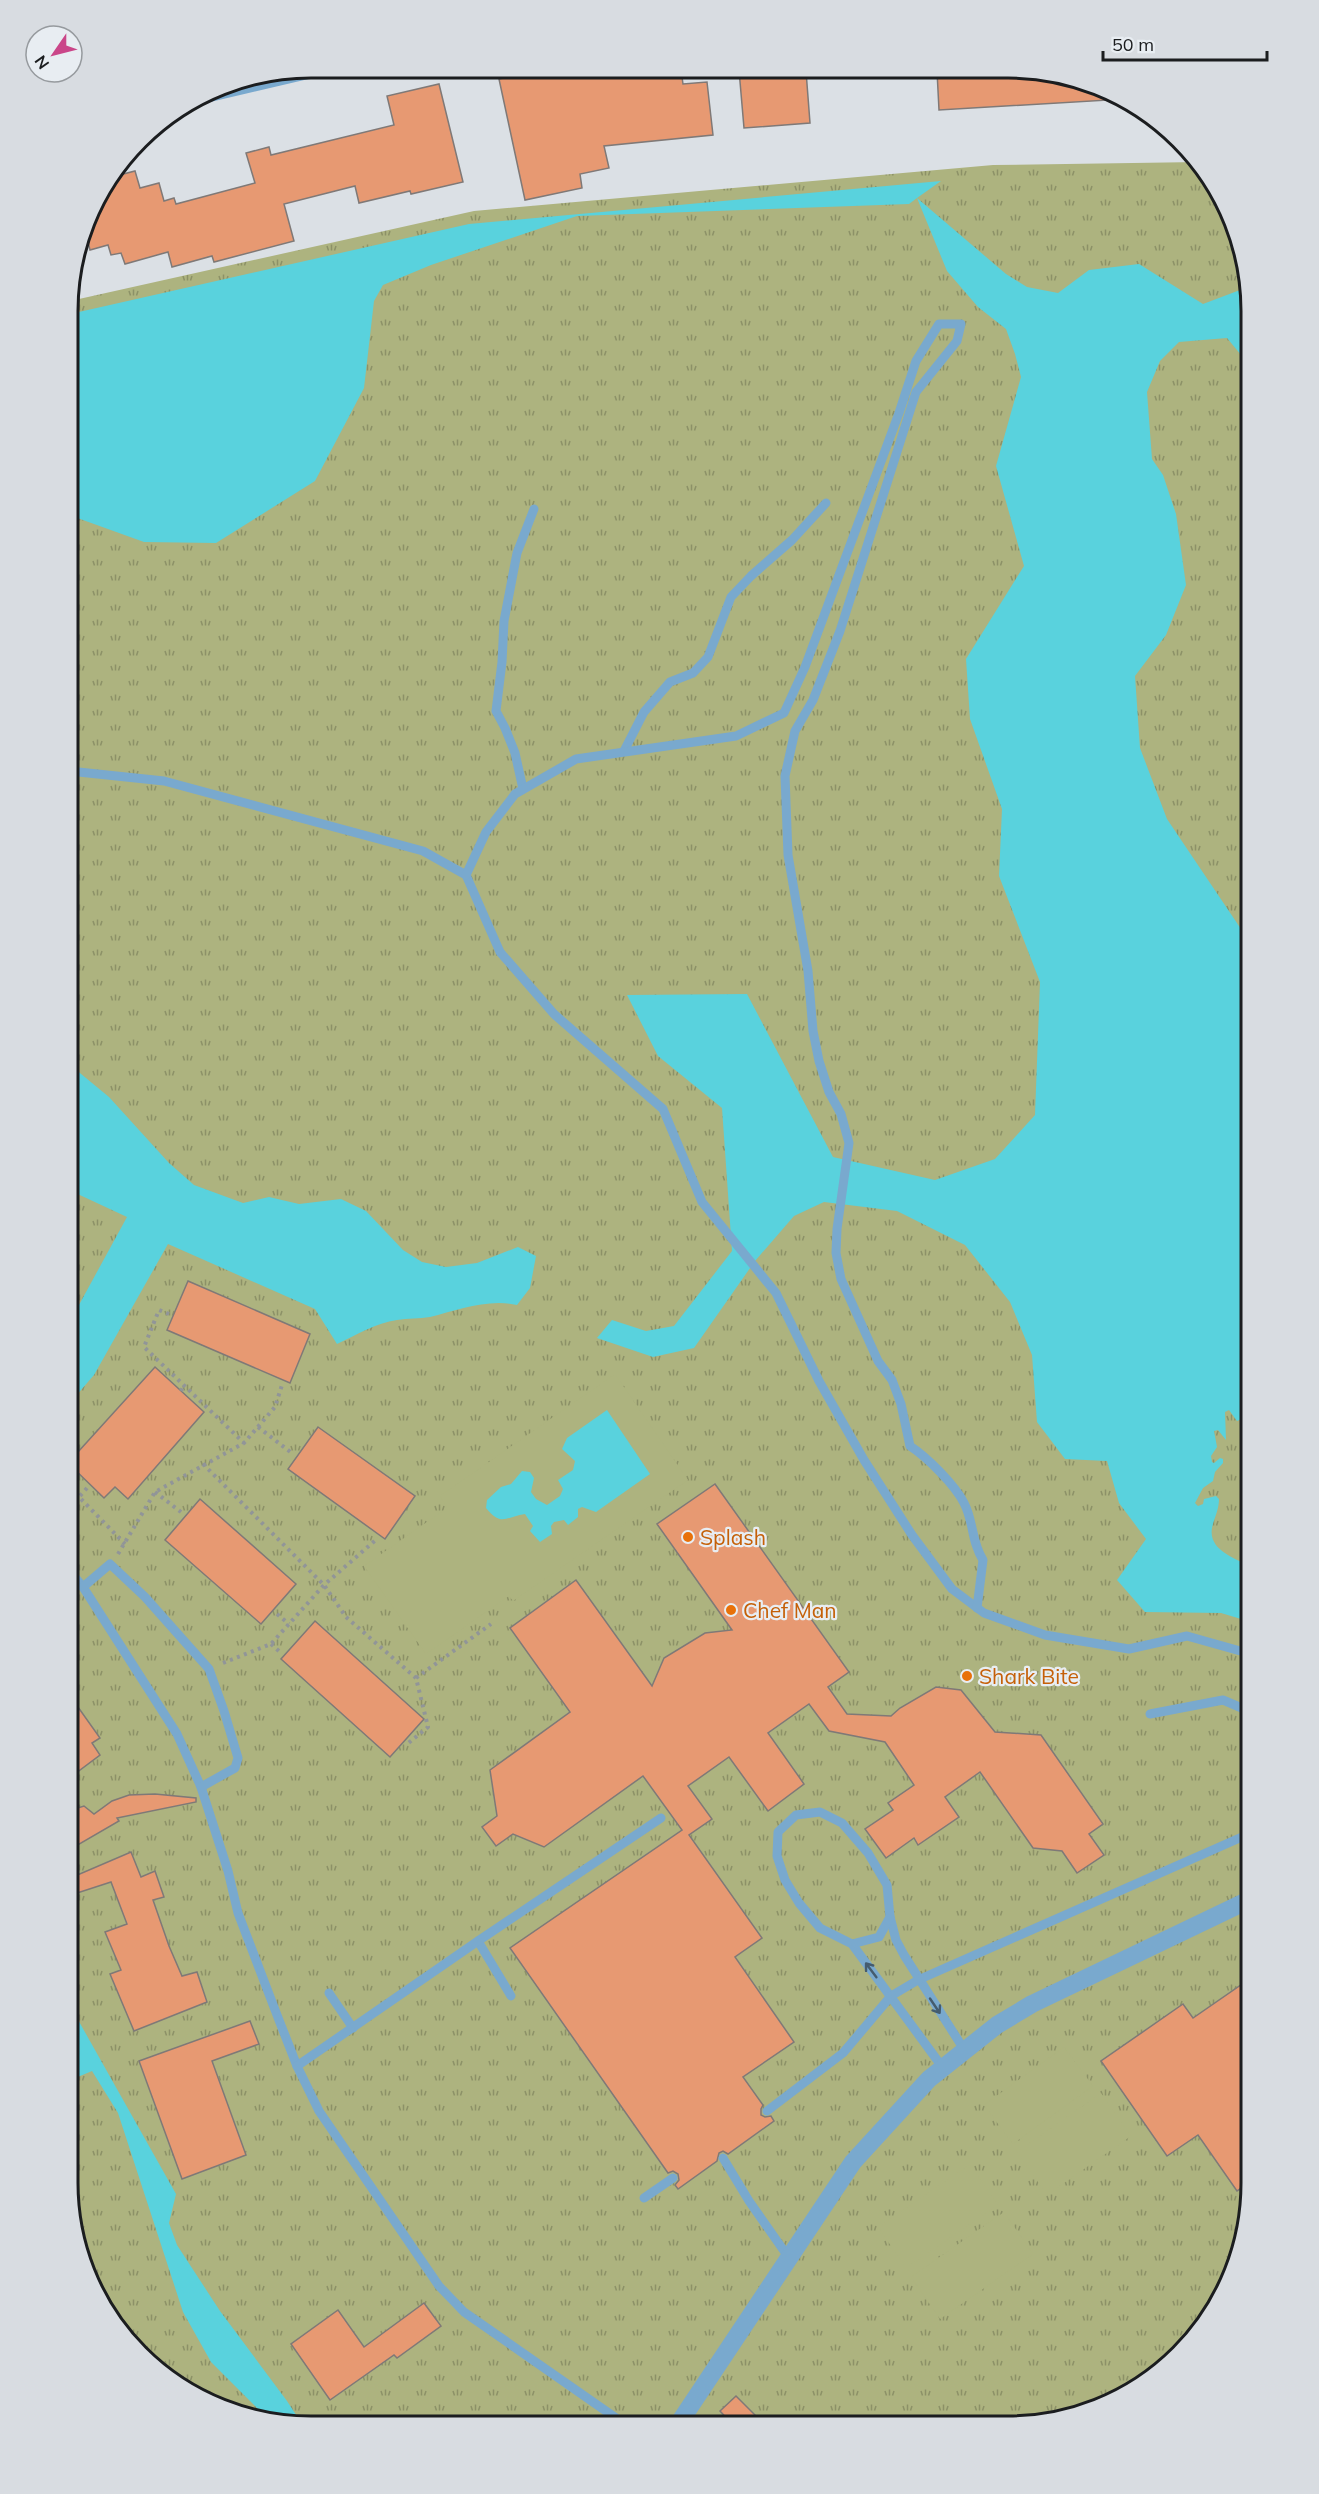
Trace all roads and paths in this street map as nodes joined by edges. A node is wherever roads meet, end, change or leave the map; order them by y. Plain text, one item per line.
1 (826, 503) dead end
2 (534, 509) dead end
3 (624, 751) junction
4 (78, 772) edge
5 (523, 789) junction
6 (466, 875) junction
7 (169, 1314) dead end
8 (184, 1385) junction
9 (282, 1385) dead end
10 (181, 1391) dead end
11 (258, 1426) junction
12 (244, 1443) junction
13 (293, 1454) dead end
14 (203, 1464) junction
15 (87, 1488) dead end
16 (155, 1492) junction
17 (181, 1512) dead end
18 (378, 1538) dead end
19 (125, 1544) junction
20 (110, 1564) junction
21 (78, 1581) edge
22 (324, 1585) junction
23 (83, 1587) junction
24 (976, 1608) junction
25 (277, 1614) dead end
26 (289, 1624) junction
27 (492, 1624) dead end
28 (270, 1644) junction
29 (1241, 1651) edge
30 (280, 1652) dead end
31 (209, 1669) junction
32 (416, 1678) junction
33 (1241, 1708) edge
34 (1150, 1714) dead end
35 (406, 1745) dead end
36 (201, 1787) junction
37 (661, 1818) dead end
38 (1241, 1837) edge
39 (1241, 1904) edge
40 (890, 1917) junction
41 (478, 1941) junction
42 (852, 1944) junction
43 (918, 1980) junction
44 (329, 1993) dead end
45 (511, 1996) dead end
46 (891, 1996) junction
47 (353, 2028) junction
48 (965, 2051) junction
49 (297, 2067) junction
50 (942, 2068) junction
51 (767, 2111) dead end
52 (723, 2158) dead end
53 (673, 2178) dead end
54 (644, 2198) dead end
55 (789, 2258) junction
56 (613, 2416) edge
57 (684, 2416) edge

1 - 3 lane
2 - 5 lane
3 - 5 lane
3 - 24 lane
4 - 6 lane
5 - 6 lane
6 - 24 lane
7 - 8 path
8 - 10 path
8 - 12 path
9 - 11 path
11 - 12 path
11 - 13 path
12 - 14 path
14 - 16 path
14 - 22 path
15 - 19 path
16 - 17 path
16 - 19 path
18 - 22 path
19 - 20 path
20 - 23 lane
20 - 31 lane
21 - 23 lane
22 - 26 path
22 - 32 path
23 - 36 lane
24 - 29 lane
25 - 26 path
26 - 28 path
27 - 32 path
28 - 30 path
28 - 31 path
31 - 36 lane
32 - 35 path
33 - 34 lane
36 - 49 lane
37 - 41 lane
38 - 43 lane
39 - 48 street
40 - 42 lane
40 - 42 lane
40 - 43 lane
41 - 45 lane
41 - 47 lane
46 -> 42 lane
43 - 46 lane
43 -> 48 lane
44 - 47 lane
46 - 50 lane
46 - 51 lane
47 - 49 lane
48 - 50 street
49 - 56 lane
50 - 55 street
52 - 55 lane
53 - 54 lane
55 - 57 street

